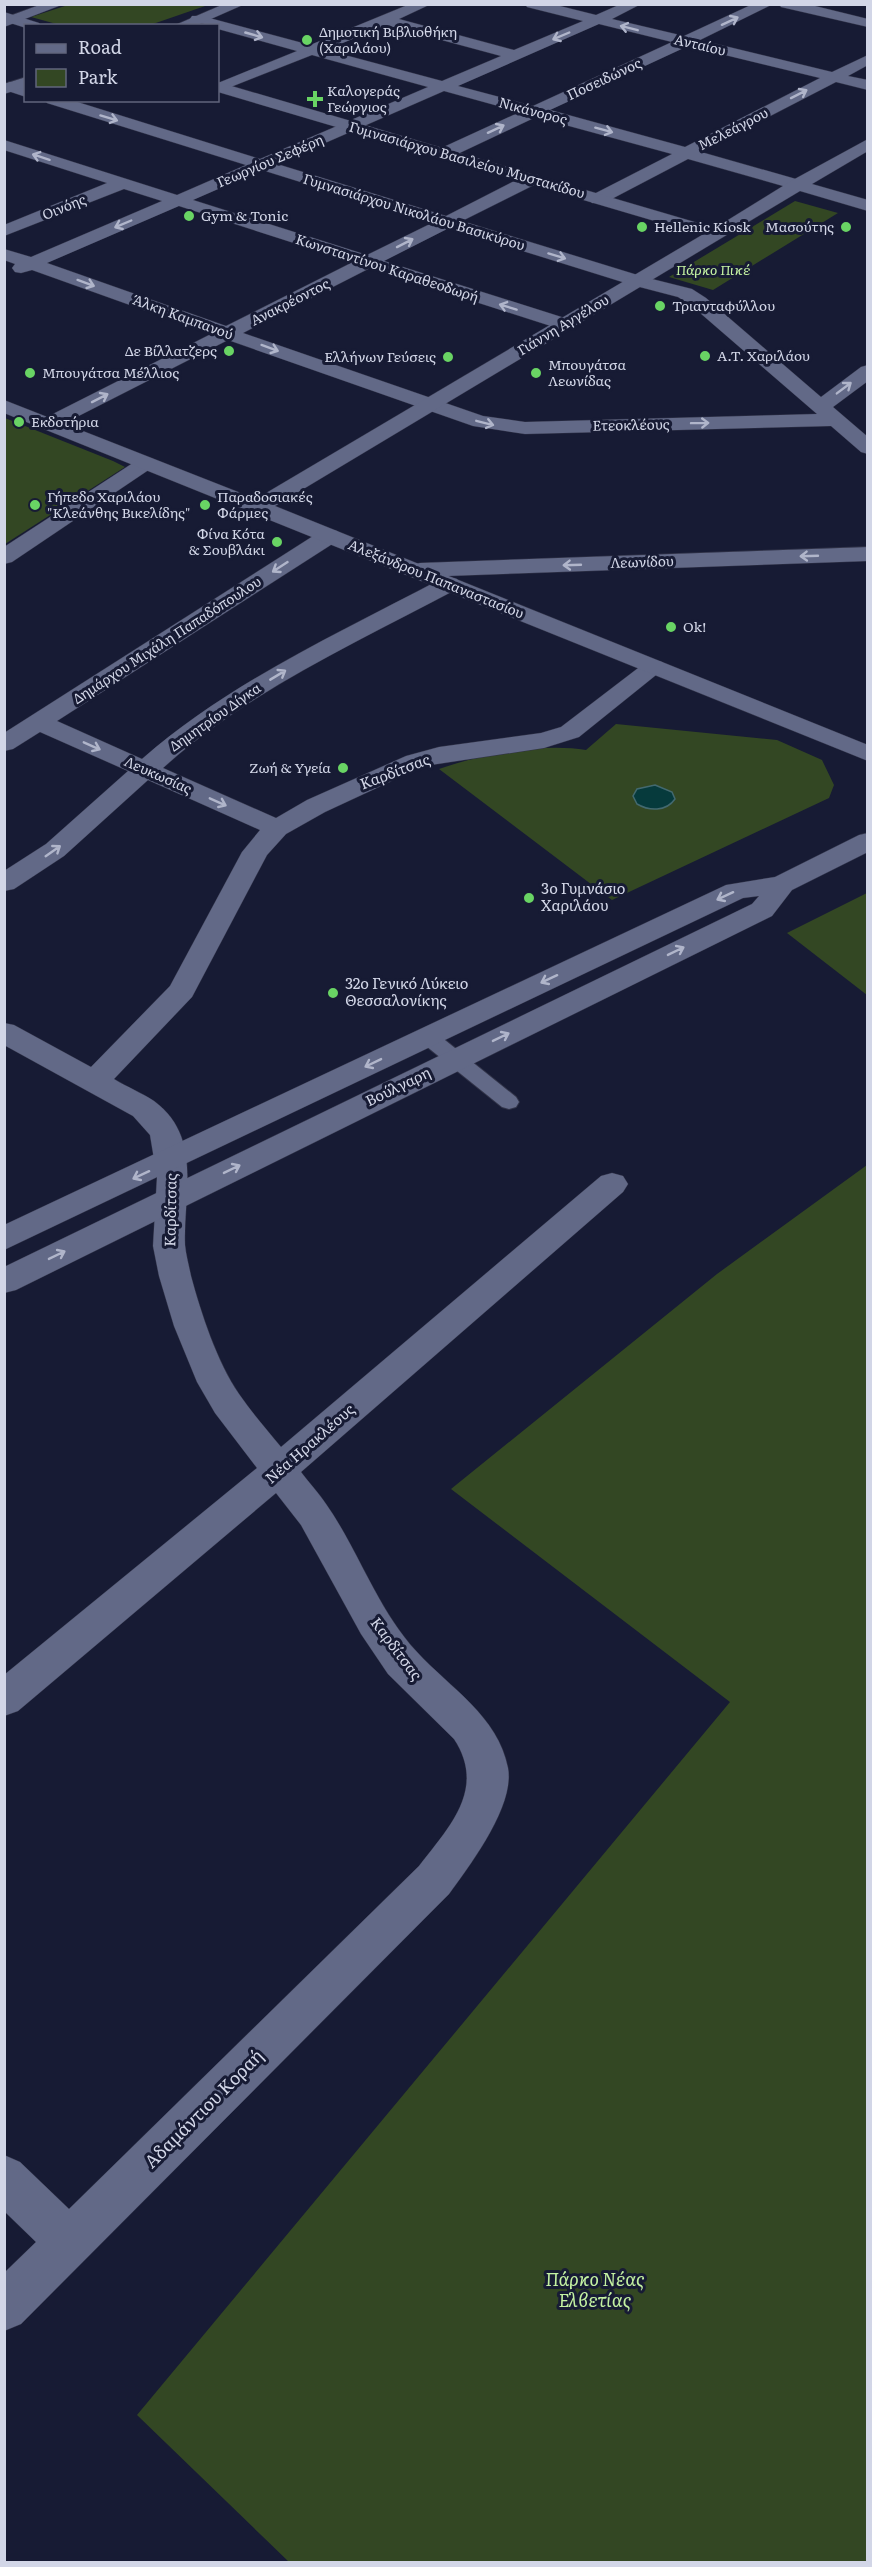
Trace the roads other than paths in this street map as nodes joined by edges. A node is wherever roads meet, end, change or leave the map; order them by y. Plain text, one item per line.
1 (57, 4) edge
2 (238, 4) edge
3 (424, 4) edge
4 (532, 4) edge
5 (634, 4) edge
6 (766, 4) edge
7 (786, 4) edge
8 (8, 19) edge
9 (197, 19) junction
10 (385, 20) junction
11 (597, 20) junction
12 (867, 23) edge
13 (27, 24) edge
14 (185, 24) edge
15 (215, 24) edge
16 (219, 25) edge
17 (686, 42) junction
18 (310, 51) junction
19 (516, 55) junction
20 (867, 59) edge
21 (833, 77) junction
22 (867, 85) edge
23 (442, 87) junction
24 (219, 88) edge
25 (219, 88) edge
26 (59, 102) edge
27 (533, 111) junction
28 (350, 126) junction
29 (867, 144) edge
30 (4, 145) edge
31 (443, 153) junction
32 (687, 153) junction
33 (260, 165) junction
34 (532, 179) junction
35 (123, 183) junction
36 (797, 185) junction
37 (598, 199) junction
38 (177, 201) junction
39 (867, 206) edge
40 (447, 222) junction
41 (4, 231) edge
42 (717, 234) junction
43 (4, 254) edge
44 (31, 263) junction
45 (367, 263) junction
46 (4, 275) edge
47 (638, 280) junction
48 (564, 324) junction
49 (228, 333) junction
50 (867, 371) edge
51 (429, 405) junction
52 (4, 406) edge
53 (821, 406) junction
54 (837, 420) junction
55 (48, 424) junction
56 (867, 448) edge
57 (146, 463) junction
58 (258, 507) junction
59 (329, 536) junction
60 (867, 554) edge
61 (4, 557) edge
62 (416, 570) junction
63 (449, 584) junction
64 (654, 667) junction
65 (39, 722) junction
66 (4, 744) edge
67 (867, 754) edge
68 (145, 770) junction
69 (277, 828) junction
70 (867, 841) edge
71 (4, 883) edge
72 (782, 884) junction
73 (4, 1032) edge
74 (428, 1037) junction
75 (455, 1059) junction
76 (95, 1082) junction
77 (509, 1102) dead end
78 (172, 1161) junction
79 (612, 1184) dead end
80 (173, 1198) junction
81 (4, 1239) edge
82 (4, 1281) edge
83 (278, 1471) junction
84 (4, 1699) edge
85 (405, 1911) joint
86 (4, 2178) edge
87 (69, 2242) junction
88 (4, 2307) edge

1 - 8 street
2 - 9 street
3 - 10 street
4 - 11 street, Ανταίου
5 - 11 street, Γεωργίου Σεφέρη
17 -> 6 street, Ποσειδώνος
7 - 12 street
8 - 13 street
9 - 14 street
9 -> 15 street, Νικάνορος
10 - 18 street
10 - 19 street
17 -> 11 street, Ανταίου
11 -> 19 street, Γεωργίου Σεφέρη
16 -> 18 street, Νικάνορος
17 - 21 street, Ανταίου
17 - 27 street, Ποσειδώνος
18 - 23 street, Νικάνορος
18 - 24 street
19 - 23 street, Γεωργίου Σεφέρη
20 - 21 street, Μελεάγρου
21 - 22 street, Ανταίου
32 -> 21 street, Μελεάγρου
23 - 27 street, Νικάνορος
23 - 28 street, Γεωργίου Σεφέρη
25 - 28 street, Γυμνασιάρχου Βασιλείου Μυστακίδου
26 -> 33 street, Γυμνασιάρχου Νικολάου Βασικύρου
31 -> 27 street, Ποσειδώνος
27 -> 32 street, Νικάνορος
28 - 31 street, Γυμνασιάρχου Βασιλείου Μυστακίδου
28 - 33 street, Γεωργίου Σεφέρη
29 - 36 street, Γιάννη Αγγέλου
35 -> 30 street, Κωνσταντίνου Καραθεοδωρή
31 - 34 street, Γυμνασιάρχου Βασιλείου Μυστακίδου
32 - 36 street, Νικάνορος
32 - 37 street, Μελεάγρου
33 - 38 street, Γεωργίου Σεφέρη
33 - 40 street, Γυμνασιάρχου Νικολάου Βασικύρου
34 - 37 street, Γυμνασιάρχου Βασιλείου Μυστακίδου
34 - 40 street, Ανακρέοντος
35 - 38 street, Κωνσταντίνου Καραθεοδωρή
35 - 41 street, Οινόης
36 - 39 street, Νικάνορος
36 - 42 street, Γιάννη Αγγέλου
37 - 42 street, Γυμνασιάρχου Βασιλείου Μυστακίδου
38 -> 44 street, Γεωργίου Σεφέρη
38 - 45 street, Κωνσταντίνου Καραθεοδωρή
45 -> 40 street, Ανακρέοντος
40 -> 47 street, Γυμνασιάρχου Νικολάου Βασικύρου
42 - 47 street, Γιάννη Αγγέλου
43 - 44 street, Άλκη Καμπανού
44 - 46 street, Γεωργίου Σεφέρη
44 -> 49 street, Άλκη Καμπανού
48 -> 45 street, Κωνσταντίνου Καραθεοδωρή
45 - 49 street, Ανακρέοντος
47 - 48 street, Γιάννη Αγγέλου
47 - 53 street, Γυμνασιάρχου Νικολάου Βασικύρου
48 - 51 street, Γιάννη Αγγέλου
49 -> 51 street, Άλκη Καμπανού
55 -> 49 street, Ανακρέοντος
53 -> 50 street
51 -> 54 street, Ετεοκλέους
51 - 58 street, Γιάννη Αγγέλου
52 - 55 street, Αλεξάνδρου Παπαναστασίου
53 - 54 street, Γυμνασιάρχου Νικολάου Βασικύρου
54 - 56 street, Γυμνασιάρχου Νικολάου Βασικύρου
55 - 57 street, Αλεξάνδρου Παπαναστασίου
57 - 58 street, Αλεξάνδρου Παπαναστασίου
57 - 61 street
58 - 59 street, Αλεξάνδρου Παπαναστασίου
59 - 62 street, Αλεξάνδρου Παπαναστασίου
59 -> 65 street, Δημάρχου Μιχάλη Παπαδόπουλου
60 -> 62 street, Λεωνίδου
62 - 63 street, Αλεξάνδρου Παπαναστασίου
63 - 64 street, Αλεξάνδρου Παπαναστασίου
68 -> 63 street, Δημητρίου Δίγκα
64 - 67 street, Αλεξάνδρου Παπαναστασίου
64 - 69 street, Καρδίτσας
65 - 66 street, Δημάρχου Μιχάλη Παπαδόπουλου
65 -> 68 street, Λευκωσίας
68 -> 69 street, Λευκωσίας
71 -> 68 street, Δημητρίου Δίγκα
69 - 76 street, Καρδίτσας
70 - 72 street, Βούλγαρη
72 -> 74 street, Βούλγαρη
75 -> 72 street, Βούλγαρη
73 - 76 street
74 - 75 lane
74 -> 78 street, Βούλγαρη
75 - 77 lane
80 -> 75 street, Βούλγαρη
76 - 78 street, Καρδίτσας
78 - 80 street, Καρδίτσας
78 -> 81 street, Βούλγαρη
79 - 83 street, Νέα Ηρακλέους
82 -> 80 street, Βούλγαρη
80 - 83 street, Καρδίτσας
83 - 84 street, Νέα Ηρακλέους
83 - 85 street, Καρδίτσας
85 - 87 street, Αδαμάντιου Κοραή
86 - 87 street
87 - 88 street, Αδαμάντιου Κοραή

